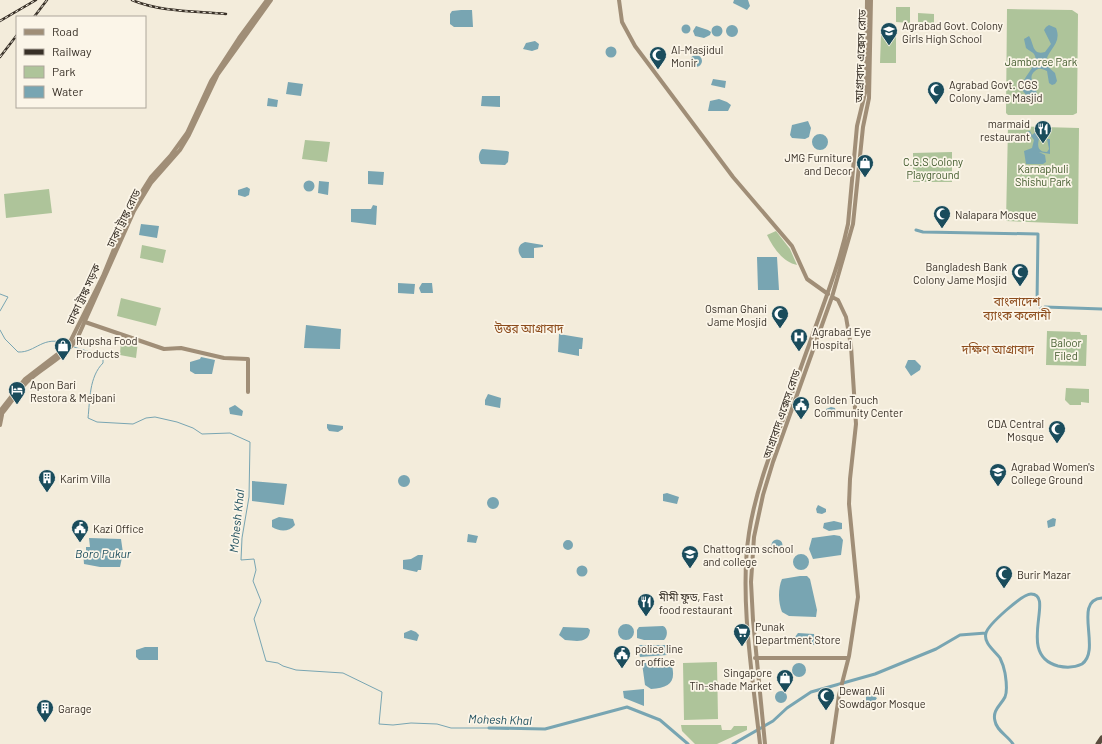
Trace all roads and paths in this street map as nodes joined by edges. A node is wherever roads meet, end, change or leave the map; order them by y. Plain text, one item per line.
1 (267, 0) edge
2 (271, 0) edge
3 (619, 0) edge
4 (868, 0) edge
5 (871, 0) edge
6 (865, 107) junction
7 (830, 295) junction
8 (85, 322) junction
9 (248, 392) dead end
10 (1, 414) edge
11 (0, 425) edge
12 (751, 658) junction
13 (756, 658) junction
14 (848, 658) junction
15 (1102, 738) edge
16 (760, 744) edge
17 (765, 744) edge
18 (832, 744) edge
19 (1098, 744) edge

1 - 10 main road, ঢাকা ট্রাঙ্ক সড়ক
2 - 8 main road, ঢাকা ট্রাঙ্ক রোড
3 - 7 main road
4 - 6 main road, আগ্রাবাদ এক্সেস রোড
5 - 6 main road, আগ্রাবাদ এক্সেস রোড
6 - 7 main road, আগ্রাবাদ এক্সেস রোড
7 - 12 main road, আগ্রাবাদ এক্সেস রোড
7 - 13 main road, আগ্রাবাদ এক্সেস রোড
7 - 14 main road
8 - 9 main road
8 - 10 main road, ঢাকা ট্রাঙ্ক রোড
10 - 11 main road
12 - 13 main road
12 - 16 main road, আগ্রাবাদ এক্সেস রোড
13 - 14 main road
13 - 17 main road, আগ্রাবাদ এক্সেস রোড
14 - 18 main road
15 - 19 highway

